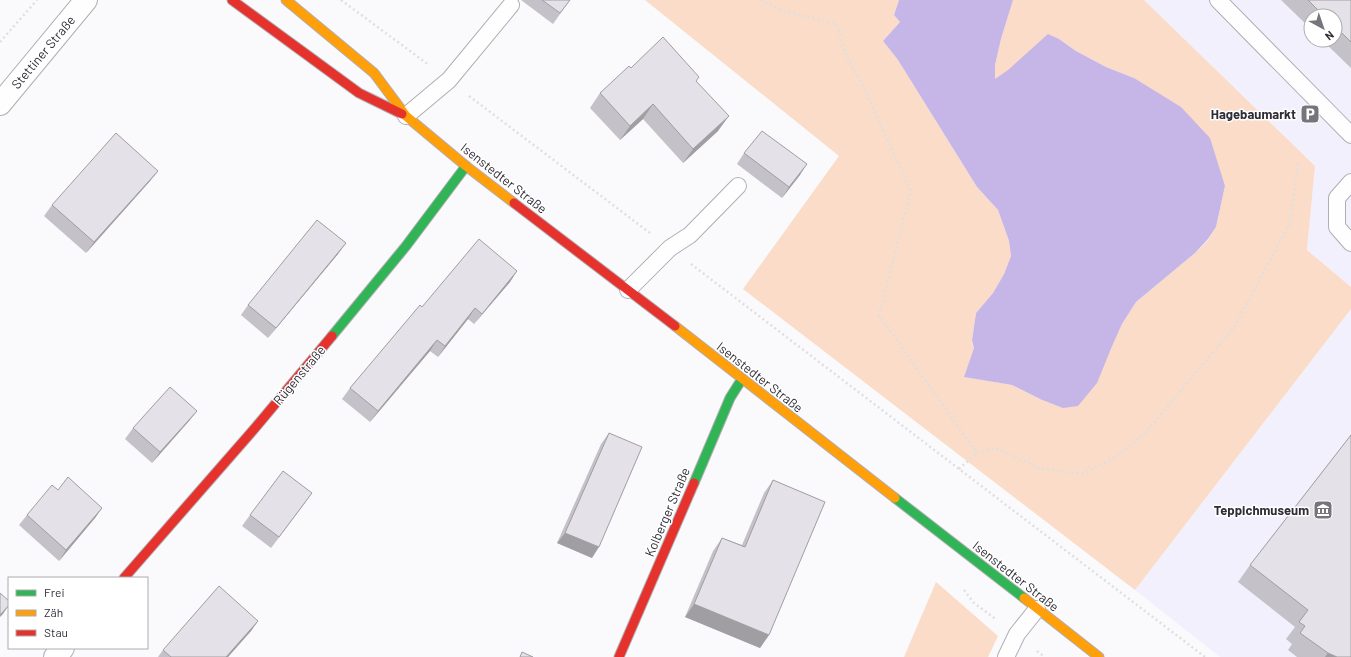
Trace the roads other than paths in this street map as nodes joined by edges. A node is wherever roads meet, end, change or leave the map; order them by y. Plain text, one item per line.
1 (86, 0) edge
2 (232, 0) edge
3 (286, 0) edge
4 (1218, 0) edge
5 (511, 5) dead end
6 (0, 104) edge
7 (406, 116) junction
8 (1351, 135) edge
9 (466, 166) junction
10 (1351, 182) edge
11 (738, 186) dead end
12 (1351, 243) edge
13 (628, 290) junction
14 (742, 379) junction
15 (125, 577) edge
16 (1037, 609) junction
17 (62, 649) edge
18 (55, 657) edge
19 (619, 657) edge
20 (1006, 657) edge
21 (1099, 657) edge

1 - 6 street, Stettiner Straße
2 - 7 street, Isenstedter Straße
3 - 7 street, Isenstedter Straße
4 - 8 lane
5 - 7 lane
7 - 9 street, Isenstedter Straße
9 - 13 street, Isenstedter Straße
9 - 15 street, Rügenstraße
10 - 12 lane
11 - 13 lane
13 - 14 street, Isenstedter Straße
14 - 16 street, Isenstedter Straße
14 - 19 street, Kolberger Straße
16 - 20 lane
16 - 21 street, Isenstedter Straße
17 - 18 street

